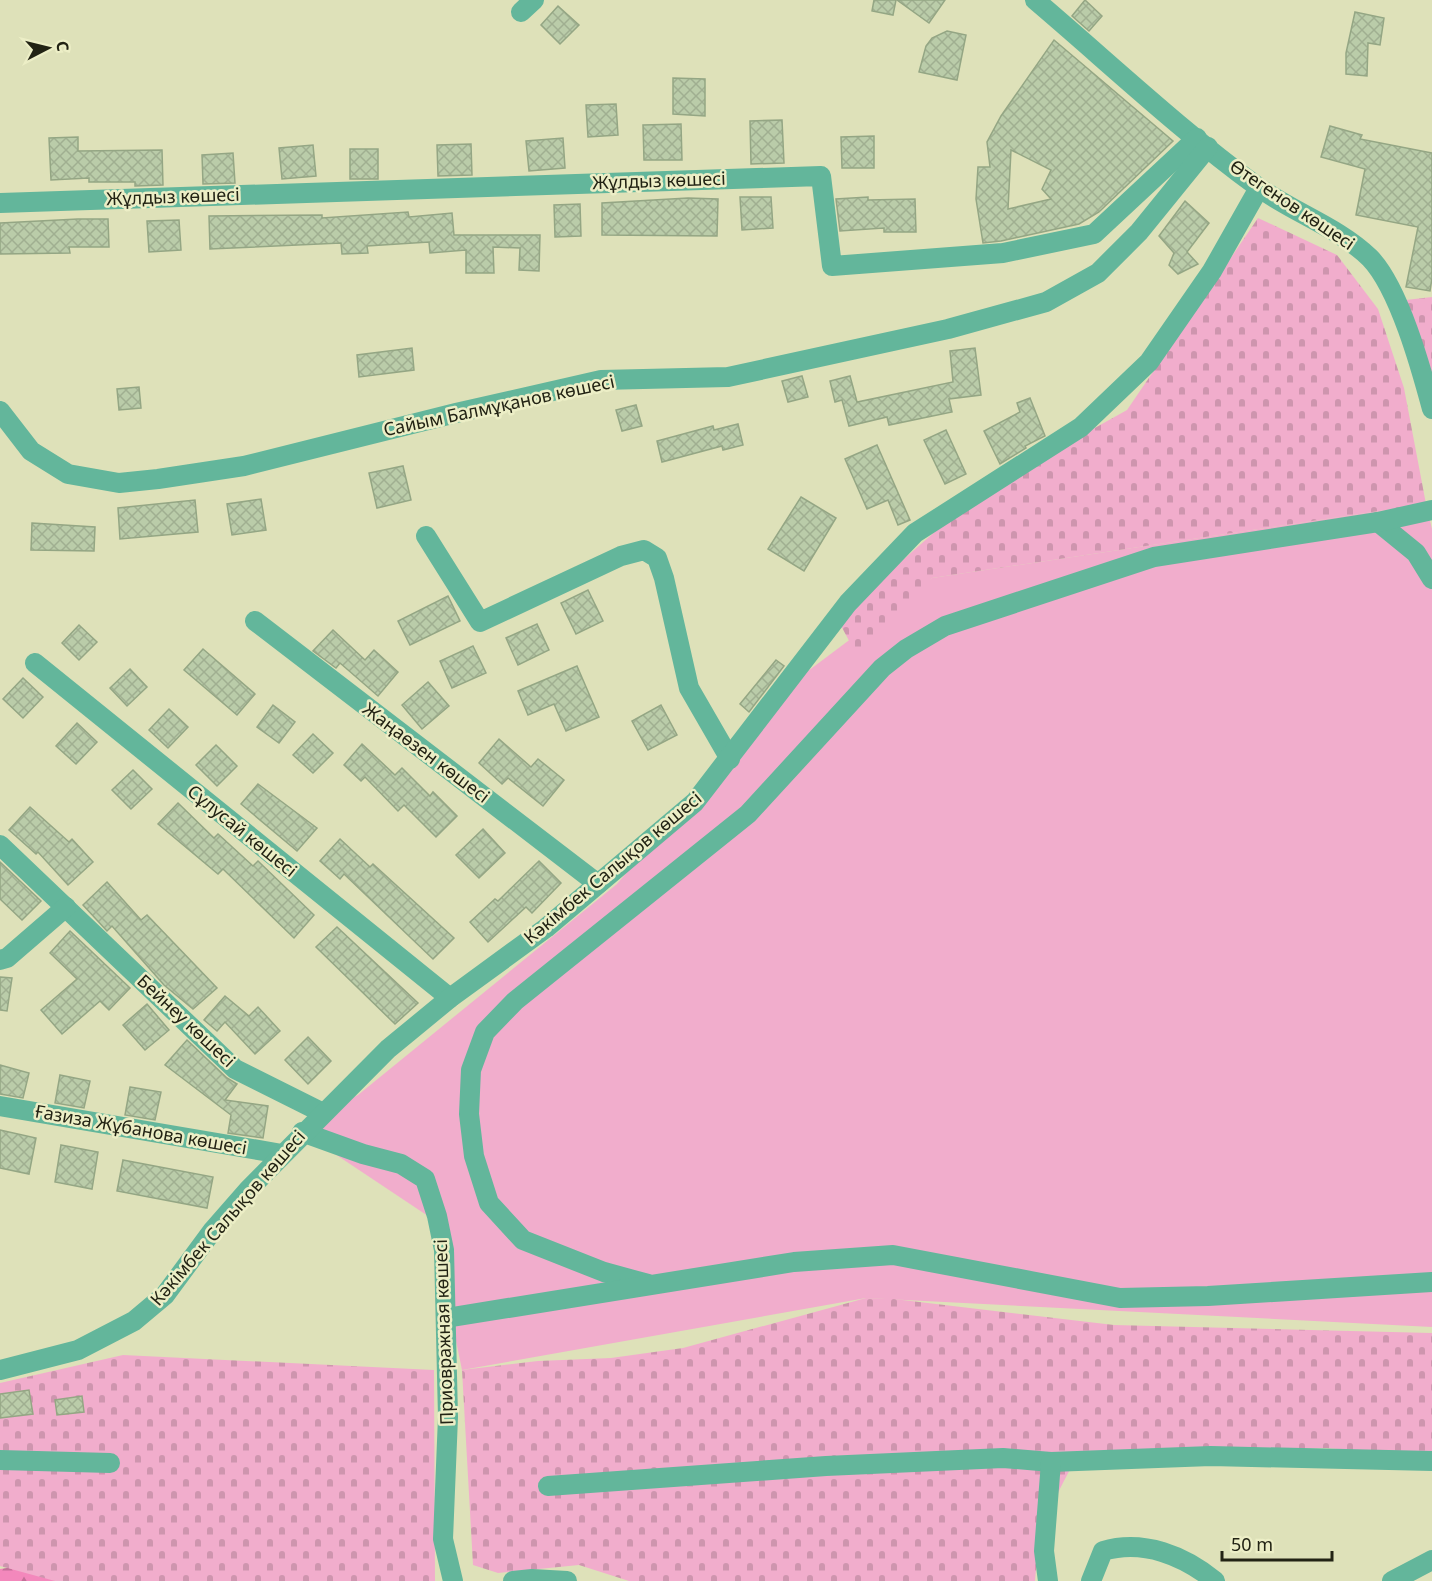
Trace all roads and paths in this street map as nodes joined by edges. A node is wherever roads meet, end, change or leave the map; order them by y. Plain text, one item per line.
1 (1035, 0) edge
2 (1203, 142) junction
3 (1260, 188) junction
4 (0, 203) edge
5 (1432, 409) edge
6 (0, 411) edge
7 (1432, 510) edge
8 (1378, 522) junction
9 (426, 536) dead end
10 (1432, 579) edge
11 (255, 621) dead end
12 (34, 663) dead end
13 (730, 759) junction
14 (0, 845) edge
15 (598, 885) junction
16 (66, 907) junction
17 (0, 960) edge
18 (450, 998) junction
19 (0, 1106) edge
20 (323, 1113) junction
21 (303, 1132) junction
22 (282, 1154) junction
23 (1432, 1282) edge
24 (648, 1284) junction
25 (446, 1318) junction
26 (0, 1370) edge
27 (0, 1460) edge
28 (1432, 1461) edge
29 (1051, 1462) junction
30 (110, 1463) dead end
31 (548, 1486) dead end
32 (1432, 1560) edge
33 (453, 1581) edge
34 (513, 1581) edge
35 (567, 1581) edge
36 (1048, 1581) edge
37 (1091, 1581) edge
38 (1215, 1581) edge
39 (1392, 1581) edge

1 - 2 street, Өтегенов көшесі
2 - 3 street, Өтегенов көшесі
2 - 4 street, Жұлдыз көшесі
2 - 6 street, Сайым Балмұқанов көшесі
3 - 5 street, Өтегенов көшесі
3 - 13 street, Кәкімбек Салықов көшесі
7 - 8 street
8 - 10 street
8 - 24 street
9 - 13 street
11 - 15 street, Жаңаөзен көшесі
12 - 18 street, Сұлусай көшесі
13 - 15 street, Кәкімбек Салықов көшесі
14 - 16 street, Бейнеу көшесі
15 - 18 street, Кәкімбек Салықов көшесі
16 - 17 street
16 - 20 street, Бейнеу көшесі
18 - 20 street, Кәкімбек Салықов көшесі
19 - 22 street, Ғазиза Жұбанова көшесі
20 - 21 street, Кәкімбек Салықов көшесі
21 - 22 street, Кәкімбек Салықов көшесі
21 - 25 street, Приовражная көшесі
22 - 26 street, Кәкімбек Салықов көшесі
23 - 24 street
24 - 25 street
25 - 33 street, Приовражная көшесі
27 - 30 street
28 - 29 street
29 - 31 street
29 - 36 street
32 - 39 street
34 - 35 street
37 - 38 street

